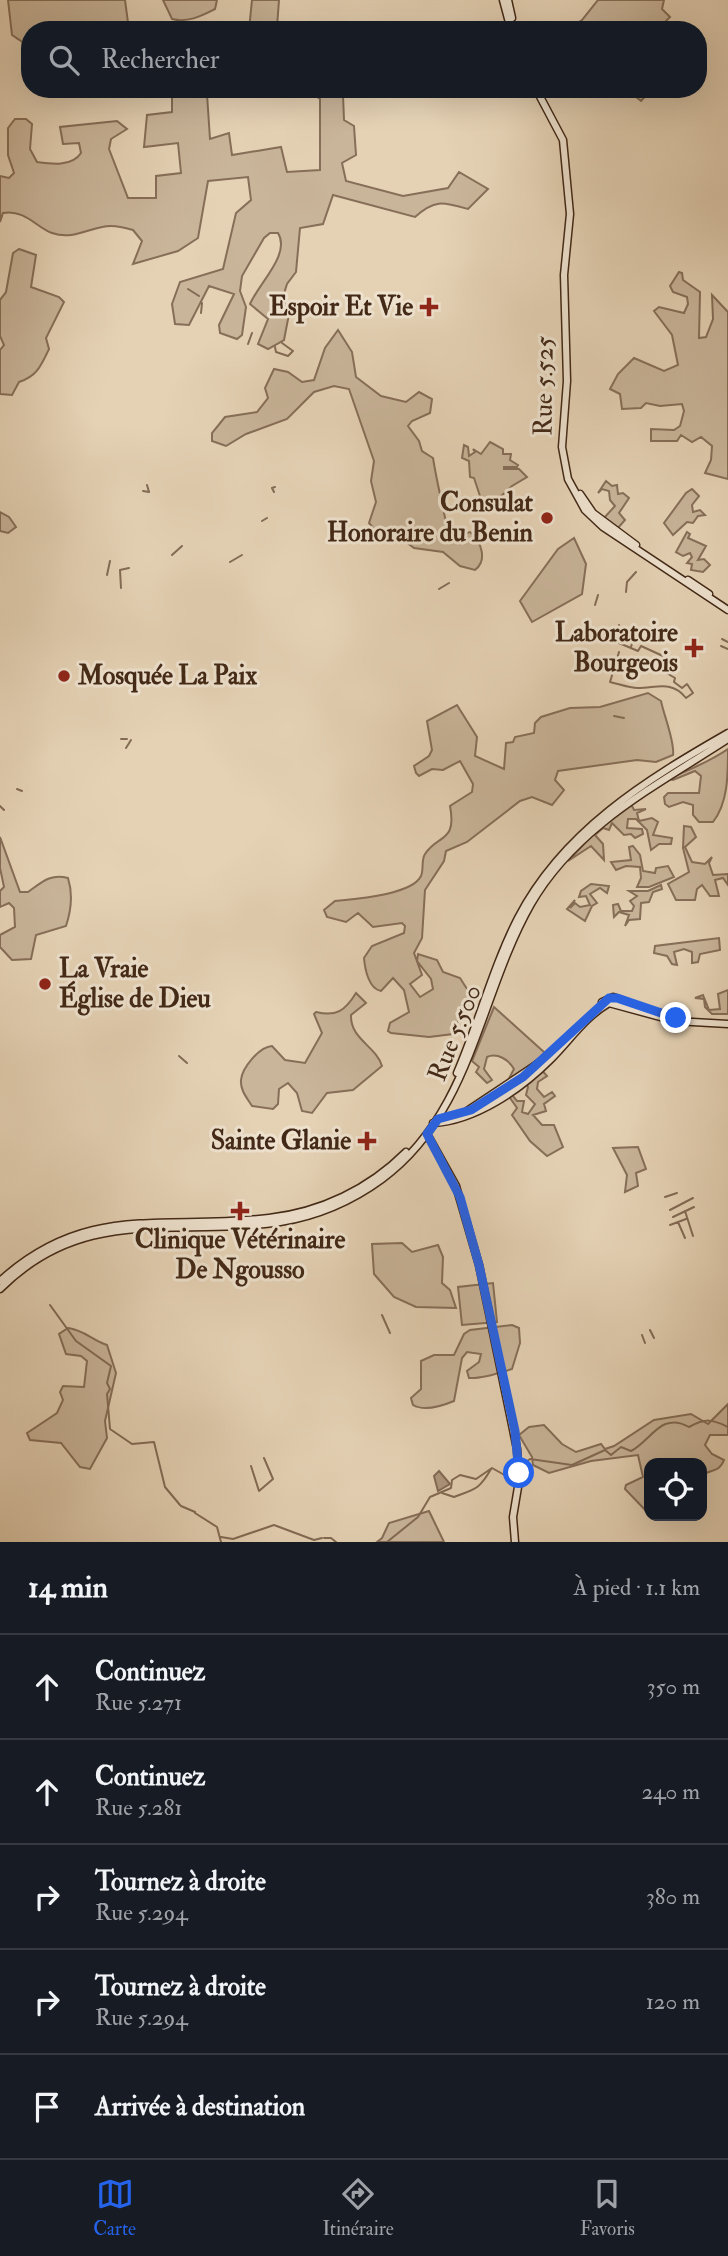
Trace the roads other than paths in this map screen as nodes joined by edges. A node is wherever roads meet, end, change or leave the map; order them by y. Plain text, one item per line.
1 (505, 0) edge
2 (510, 21) edge
3 (543, 98) edge
4 (728, 608) edge
5 (728, 733) edge
6 (728, 739) edge
7 (728, 1021) edge
8 (434, 1121) junction
9 (427, 1134) junction
10 (0, 1281) edge
11 (0, 1289) edge
12 (515, 1542) edge

1 - 2 main road
3 - 4 main road, Rue 5.525
5 - 8 main road, Rue 5.500
6 - 8 main road, Rue 5.500
7 - 8 main road
8 - 9 main road, Rue 5.500
8 - 10 main road, Rue 5.500
9 - 11 main road, Rue 5.500
9 - 12 main road

